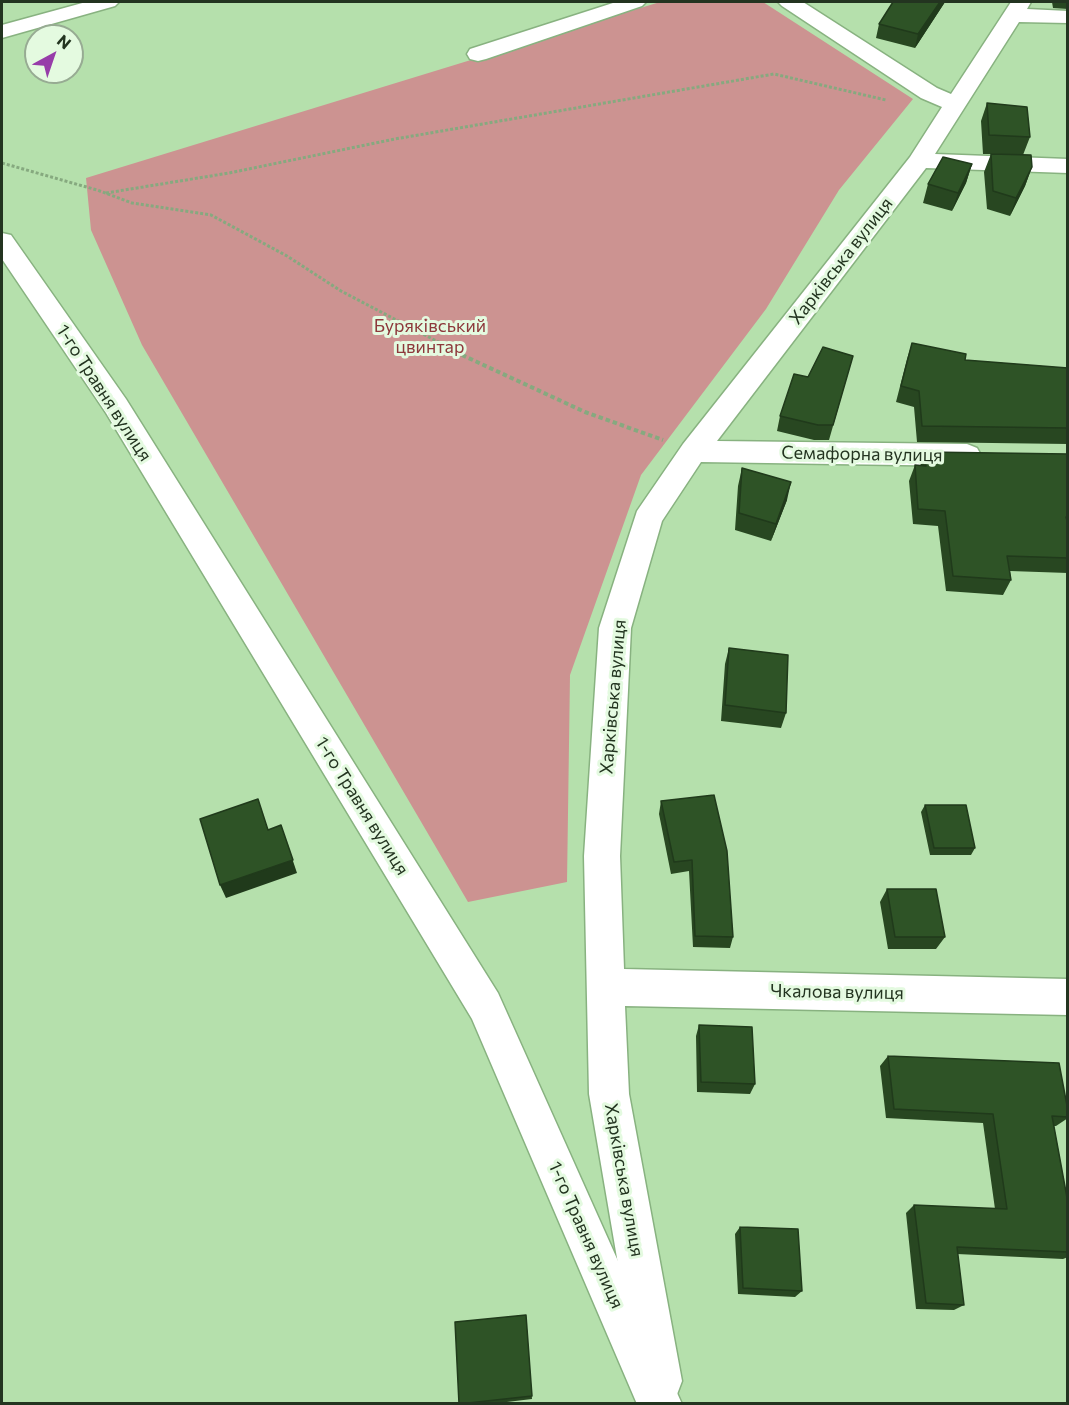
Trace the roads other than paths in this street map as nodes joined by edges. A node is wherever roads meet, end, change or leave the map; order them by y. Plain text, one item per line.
1 (108, 2) edge
2 (635, 2) edge
3 (789, 2) edge
4 (1017, 8) edge
5 (1068, 17) edge
6 (2, 32) edge
7 (478, 54) dead end
8 (956, 104) junction
9 (919, 161) junction
10 (1068, 166) edge
11 (2, 242) edge
12 (693, 451) junction
13 (997, 456) edge
14 (606, 987) junction
15 (1068, 997) edge
16 (662, 1404) edge

1 - 6 street
2 - 7 street
3 - 8 street
4 - 5 street
4 - 8 street, Харківська вулиця
8 - 9 street, Харківська вулиця
9 - 10 street
9 - 12 street, Харківська вулиця
11 - 16 street, 1-го Травня вулиця
12 - 13 street, Семафорна вулиця
12 - 14 street, Харківська вулиця
14 - 15 street, Чкалова вулиця
14 - 16 street, Харківська вулиця

